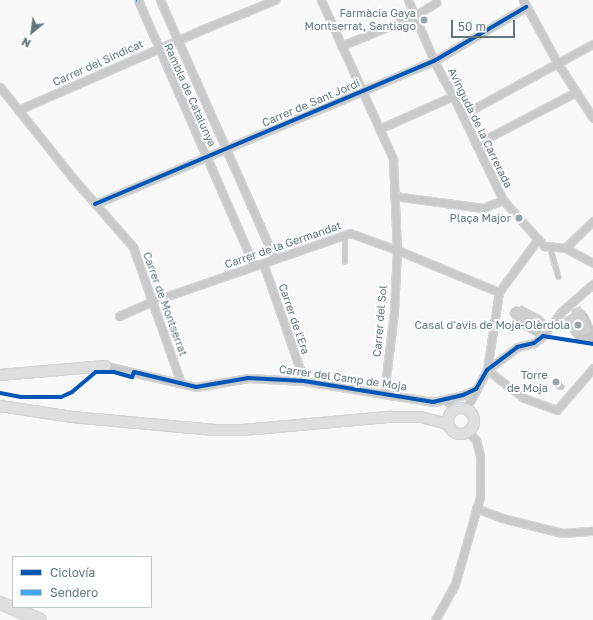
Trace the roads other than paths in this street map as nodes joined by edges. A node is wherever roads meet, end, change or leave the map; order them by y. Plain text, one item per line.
1 (138, 0) edge
2 (160, 0) edge
3 (275, 0) edge
4 (321, 0) edge
5 (408, 0) edge
6 (524, 2) edge
7 (436, 3) dead end
8 (414, 16) junction
9 (178, 40) junction
10 (593, 44) edge
11 (341, 46) junction
12 (158, 49) junction
13 (434, 61) junction
14 (558, 64) junction
15 (0, 87) edge
16 (362, 91) junction
17 (576, 92) junction
18 (453, 96) junction
19 (18, 110) junction
20 (462, 115) junction
21 (593, 118) edge
22 (379, 129) junction
23 (476, 144) junction
24 (226, 149) junction
25 (206, 157) junction
26 (394, 196) junction
27 (503, 200) junction
28 (96, 204) junction
29 (593, 221) edge
30 (345, 235) junction
31 (538, 239) junction
32 (550, 246) junction
33 (565, 248) junction
34 (397, 250) junction
35 (274, 259) junction
36 (345, 262) dead end
37 (263, 263) junction
38 (593, 263) edge
39 (254, 266) junction
40 (559, 277) dead end
41 (593, 284) edge
42 (499, 292) junction
43 (153, 301) junction
44 (119, 316) dead end
45 (106, 366) joint
46 (593, 368) edge
47 (487, 370) junction
48 (0, 375) edge
49 (304, 381) junction
50 (181, 383) junction
51 (476, 389) junction
52 (384, 393) junction
53 (444, 400) junction
54 (0, 406) edge
55 (462, 409) junction
56 (448, 424) junction
57 (468, 432) junction
58 (476, 508) junction
59 (593, 530) edge
60 (0, 602) edge
61 (12, 607) edge
62 (13, 608) edge
63 (40, 620) edge
64 (435, 620) edge

1 - 12 street, Rambla de Catalunya
2 - 9 street, Rambla de Catalunya
3 - 9 street, Carrer del Sindicat
4 - 11 street, Carrer del Sol
5 - 8 street, Avinguda de la Carrerada
6 - 13 street, Carrer de Sant Jordi
6 - 14 street
7 - 8 street
8 - 11 street
8 - 13 street, Avinguda de la Carrerada
9 - 12 street, Carrer del Sindicat
9 - 24 street, Rambla de Catalunya
10 - 14 street
11 - 16 street, Carrer del Sol
12 - 19 street, Carrer del Sindicat
12 - 25 street, Rambla de Catalunya
13 - 16 street, Carrer de Sant Jordi
13 - 18 street, Avinguda de la Carrerada
14 - 17 street
14 - 20 street
15 - 19 street, Carrer de Montserrat
16 - 22 street, Carrer del Sol
16 - 24 street, Carrer de Sant Jordi
17 - 21 street
17 - 23 street
18 - 20 street, Avinguda de la Carrerada
18 - 22 street
19 - 28 street, Carrer de Montserrat
20 - 23 street, Avinguda de la Carrerada
22 - 26 street, Carrer del Sol
23 - 27 street, Avinguda de la Carrerada
24 - 25 street, Carrer de Sant Jordi
24 - 35 street, Rambla de Catalunya
25 - 28 street, Carrer de Sant Jordi
25 - 39 street, Rambla de Catalunya
26 - 27 street
26 - 34 street, Carrer del Sol
27 - 31 street
28 - 43 street, Carrer de Montserrat
29 - 33 street
30 - 34 street, Carrer de la Germandat
30 - 35 street, Carrer de la Germandat
30 - 36 lane
31 - 32 street
31 - 42 street
32 - 33 street
32 - 40 lane
33 - 38 street
34 - 42 street, Carrer de la Germandat
34 - 52 street, Carrer del Sol
35 - 37 street, Carrer de la Germandat
37 - 39 street, Carrer de la Germandat
37 - 49 street, Carrer de l'Era
39 - 43 street, Carrer de la Germandat
41 - 47 street
42 - 47 street
43 - 44 street, Carrer de la Germandat
43 - 50 street, Carrer de Montserrat
45 - 48 street
45 - 50 street, Carrer del Camp de Moja
46 - 47 street
47 - 51 street
49 - 50 street, Carrer del Camp de Moja
49 - 52 street, Carrer del Camp de Moja
51 - 53 street, Carrer del Camp de Moja
51 - 55 street
52 - 53 street, Carrer del Camp de Moja
53 - 55 street
54 - 56 street
55 - 56 street
55 - 57 street
56 - 57 street
57 - 58 street
58 - 59 street
58 - 64 street
60 - 61 highway
62 - 63 highway

